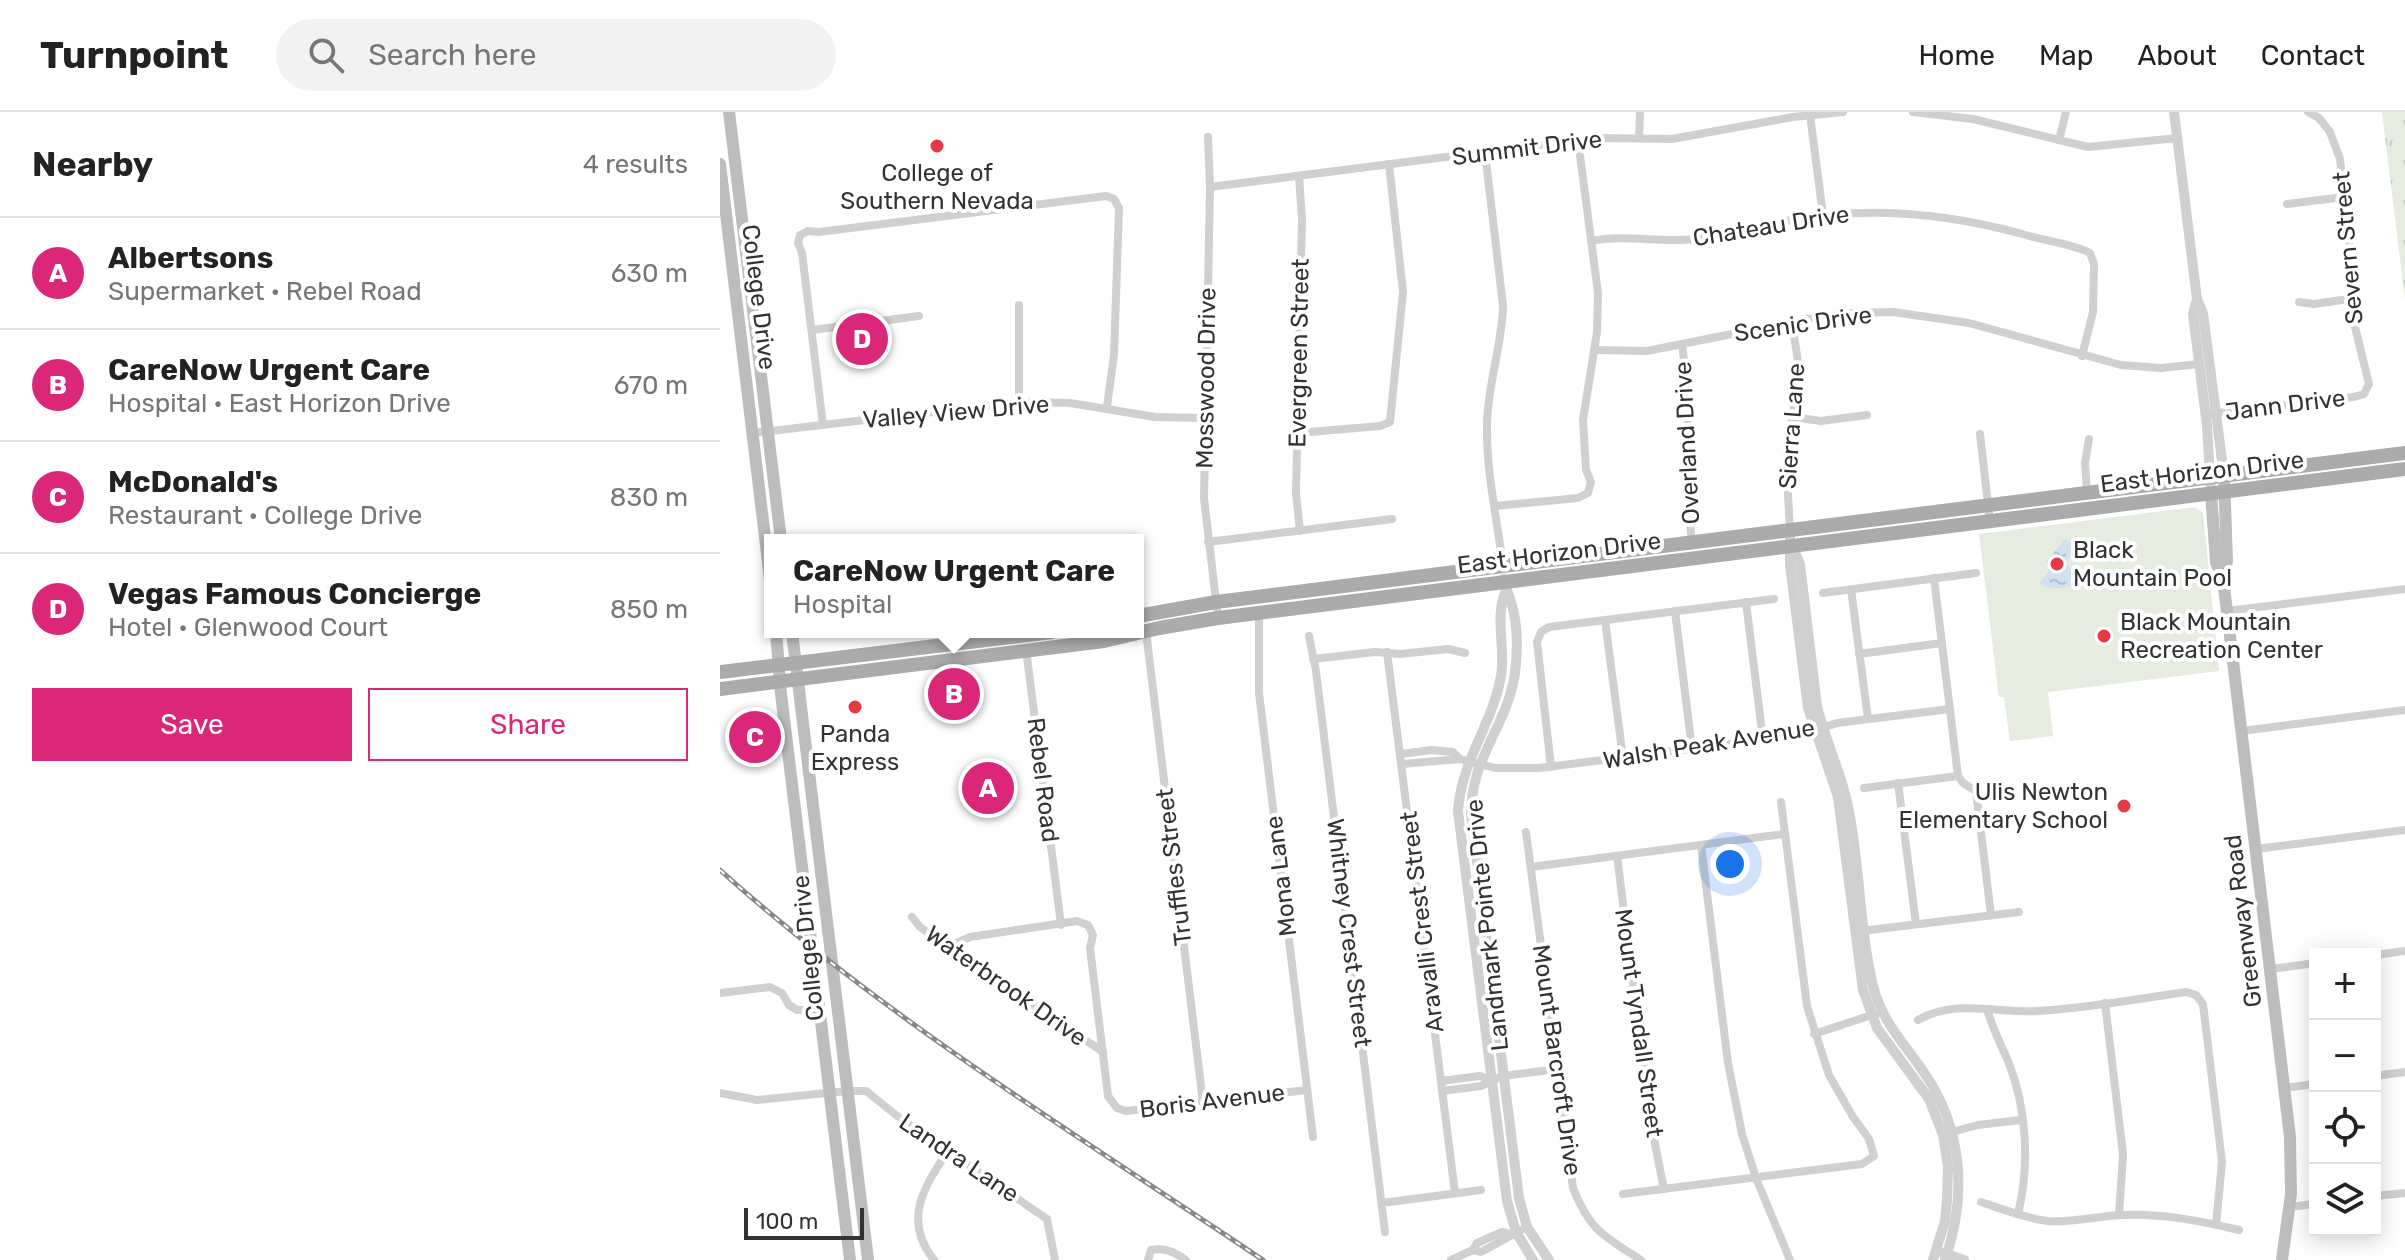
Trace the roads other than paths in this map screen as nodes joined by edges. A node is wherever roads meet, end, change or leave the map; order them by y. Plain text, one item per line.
1 (729, 112) edge
2 (1640, 112) edge
3 (1843, 112) edge
4 (1913, 112) edge
5 (2066, 112) edge
6 (2174, 112) edge
7 (2308, 112) edge
8 (1810, 115) junction
9 (1208, 137) dead end
10 (726, 138) edge
11 (1639, 138) junction
12 (2177, 138) junction
13 (1578, 140) junction
14 (2059, 140) junction
15 (1485, 152) junction
16 (720, 164) edge
17 (1389, 164) junction
18 (1299, 176) junction
19 (1210, 187) junction
20 (2344, 197) junction
21 (2287, 204) dead end
22 (1823, 215) junction
23 (1591, 241) junction
24 (2356, 298) junction
25 (2197, 299) junction
26 (2299, 302) dead end
27 (1019, 305) dead end
28 (919, 316) dead end
29 (1792, 322) junction
30 (812, 330) junction
31 (1682, 344) junction
32 (1594, 350) junction
33 (2082, 356) junction
34 (2199, 364) junction
35 (2364, 394) joint
36 (1019, 402) junction
37 (1107, 407) junction
38 (2211, 414) junction
39 (1867, 415) dead end
40 (1792, 417) junction
41 (1205, 418) junction
42 (823, 425) junction
43 (760, 432) junction
44 (1298, 433) junction
45 (1980, 434) dead end
46 (2089, 439) dead end
47 (2405, 453) edge
48 (2405, 469) edge
49 (2219, 485) junction
50 (2087, 492) junction
51 (761, 500) junction
52 (1989, 505) junction
53 (1495, 506) junction
54 (1392, 519) dead end
55 (1990, 522) junction
56 (1790, 530) junction
57 (1300, 531) junction
58 (765, 534) edge
59 (771, 534) edge
60 (780, 534) edge
61 (1208, 542) junction
62 (1692, 542) junction
63 (1792, 546) junction
64 (1503, 566) junction
65 (1976, 573) dead end
66 (1934, 578) junction
67 (1505, 586) junction
68 (1325, 588) junction
69 (1851, 589) junction
70 (2405, 589) edge
71 (1823, 593) dead end
72 (1774, 599) dead end
73 (1216, 602) junction
74 (1746, 602) junction
75 (1675, 611) junction
76 (2227, 611) junction
77 (1259, 613) junction
78 (1144, 615) edge
79 (1218, 618) junction
80 (1605, 620) junction
81 (1146, 631) joint
82 (1309, 636) dead end
83 (777, 638) edge
84 (793, 638) edge
85 (1004, 638) edge
86 (1022, 638) edge
87 (1117, 638) edge
88 (1942, 643) junction
89 (1027, 651) junction
90 (1387, 652) junction
91 (1465, 653) dead end
92 (1859, 654) junction
93 (1313, 659) junction
94 (795, 663) junction
95 (779, 665) junction
96 (720, 672) edge
97 (797, 680) junction
98 (781, 682) junction
99 (720, 689) edge
100 (1950, 709) junction
101 (2405, 710) edge
102 (1868, 719) junction
103 (1818, 730) junction
104 (2242, 731) junction
105 (1763, 740) junction
106 (1692, 749) junction
107 (1623, 758) junction
108 (1401, 759) junction
109 (1469, 761) junction
110 (1551, 767) junction
111 (1958, 776) junction
112 (1898, 783) junction
113 (1864, 788) dead end
114 (1781, 802) dead end
115 (2405, 830) edge
116 (1526, 832) dead end
117 (1784, 834) junction
118 (1701, 845) junction
119 (2256, 849) junction
120 (1617, 856) junction
121 (821, 867) junction
122 (1531, 867) junction
123 (803, 869) junction
124 (2019, 912) dead end
125 (1991, 915) junction
126 (912, 917) dead end
127 (1916, 924) junction
128 (1061, 925) junction
129 (1860, 932) junction
130 (948, 947) junction
131 (2405, 951) edge
132 (2381, 954) edge
133 (2309, 964) edge
134 (2271, 969) junction
135 (720, 993) edge
136 (2105, 1003) junction
137 (1987, 1009) junction
138 (821, 1010) junction
139 (1876, 1014) junction
140 (1918, 1020) dead end
141 (1814, 1034) junction
142 (1103, 1052) junction
143 (1558, 1069) junction
144 (2405, 1072) edge
145 (2381, 1075) edge
146 (1503, 1076) junction
147 (1491, 1080) junction
148 (1441, 1081) junction
149 (2309, 1085) edge
150 (2284, 1088) junction
151 (1307, 1090) junction
152 (847, 1091) junction
153 (1442, 1091) junction
154 (831, 1092) junction
155 (720, 1093) edge
156 (1203, 1103) junction
157 (2021, 1120) junction
158 (1948, 1133) junction
159 (1313, 1137) dead end
160 (948, 1151) junction
161 (1756, 1178) junction
162 (1664, 1189) junction
163 (1481, 1190) dead end
164 (1455, 1193) junction
165 (2405, 1193) edge
166 (1623, 1194) dead end
167 (2381, 1195) edge
168 (1981, 1202) dead end
169 (1382, 1203) junction
170 (2309, 1205) edge
171 (2289, 1207) junction
172 (2018, 1214) junction
173 (2119, 1215) junction
174 (2216, 1225) junction
175 (1527, 1227) junction
176 (2239, 1230) dead end
177 (1385, 1232) dead end
178 (1514, 1233) junction
179 (1940, 1256) edge
180 (2281, 1259) edge
181 (850, 1260) edge
182 (868, 1260) edge
183 (934, 1260) edge
184 (1055, 1260) edge
185 (1148, 1260) edge
186 (1186, 1260) edge
187 (1451, 1260) edge
188 (1533, 1260) edge
189 (1549, 1260) edge
190 (1641, 1260) edge
191 (1790, 1260) edge
192 (1964, 1260) edge

1 - 10 main road, College Drive
2 - 11 street
3 - 8 street, Summit Drive
4 - 14 street
5 - 14 street
6 - 12 street, Greenway Road
7 - 20 street, Severn Street
8 - 11 street, Summit Drive
8 - 22 street
9 - 19 street, Mosswood Drive
10 - 43 main road, College Drive
11 - 13 street, Summit Drive
12 - 14 street
12 - 25 street, Greenway Road
13 - 15 street, Summit Drive
13 - 23 street
15 - 17 street, Summit Drive
15 - 53 street
16 - 43 main road, College Drive
17 - 18 street, Summit Drive
17 - 44 street
18 - 19 street, Summit Drive
18 - 44 street, Evergreen Street
19 - 41 street, Mosswood Drive
20 - 21 street
20 - 24 street, Severn Street
22 - 23 street, Chateau Drive
22 - 33 street, Chateau Drive
23 - 32 street
24 - 26 street
24 - 35 street, Severn Street
25 - 34 street, Greenway Road
25 - 38 street, Greenway Road
27 - 36 street
28 - 30 street
29 - 31 street, Scenic Drive
29 - 33 street, Scenic Drive
29 - 40 street, Sierra Lane
30 - 37 street
30 - 42 street
31 - 32 street, Scenic Drive
31 - 62 street, Overland Drive
32 - 53 street
33 - 34 street, Scenic Drive
34 - 38 street, Greenway Road
35 - 38 street, Jann Drive
36 - 37 street, Valley View Drive
36 - 42 street, Valley View Drive
37 - 41 street, Valley View Drive
38 - 49 street, Greenway Road
39 - 40 street
40 - 56 street, Sierra Lane
41 - 61 street, Mosswood Drive
42 - 43 street, Valley View Drive
43 - 51 main road, College Drive
43 - 60 main road, College Drive
44 - 57 street, Evergreen Street
45 - 52 street
46 - 50 street
47 - 49 main road
48 - 49 main road, East Horizon Drive
49 - 50 main road, East Horizon Drive
49 - 55 main road, East Horizon Drive
49 - 76 main road, Greenway Road
50 - 52 main road, East Horizon Drive
51 - 58 main road, College Drive
51 - 59 main road
52 - 55 street
52 - 56 main road, East Horizon Drive
53 - 64 street
54 - 57 street
55 - 63 main road, East Horizon Drive
56 - 62 main road, East Horizon Drive
56 - 63 street
57 - 61 street
61 - 73 street, Mosswood Drive
62 - 64 main road, East Horizon Drive
63 - 67 main road, East Horizon Drive
63 - 103 street
64 - 67 street, Landmark Pointe Drive
64 - 68 main road, East Horizon Drive
65 - 66 street
66 - 69 street
66 - 88 street
67 - 77 main road, East Horizon Drive
67 - 109 street, Landmark Pointe Drive
68 - 73 main road, East Horizon Drive
68 - 77 main road
69 - 71 street
69 - 92 street
70 - 76 street
72 - 74 street
73 - 78 main road, East Horizon Drive
73 - 79 street, Mosswood Drive
74 - 75 street
74 - 105 street
75 - 80 street
75 - 106 street
76 - 104 main road, Greenway Road
77 - 79 main road, East Horizon Drive
77 - 151 street, Mona Lane
79 - 81 main road, East Horizon Drive
80 - 107 street
80 - 110 street
81 - 156 street, Truffles Street
82 - 93 street, Whitney Crest Street
83 - 95 main road, College Drive
84 - 94 main road, College Drive
85 - 94 main road
86 - 89 street, Rebel Road
87 - 89 main road, East Horizon Drive
88 - 92 street
88 - 100 street
89 - 97 main road, East Horizon Drive
89 - 128 street, Rebel Road
90 - 91 street
90 - 93 street
90 - 108 street, Aravalli Crest Street
92 - 102 street
93 - 169 street, Whitney Crest Street
94 - 95 main road
94 - 97 main road, College Drive
95 - 96 main road
95 - 98 main road, College Drive
97 - 98 main road, East Horizon Drive
97 - 121 main road, College Drive
98 - 99 main road, East Horizon Drive
98 - 123 main road, College Drive
100 - 102 street, Walsh Peak Avenue
100 - 111 street
101 - 104 street
102 - 103 street, Walsh Peak Avenue
103 - 105 street, Walsh Peak Avenue
103 - 129 street
104 - 119 main road, Greenway Road
105 - 106 street, Walsh Peak Avenue
106 - 107 street, Walsh Peak Avenue
107 - 110 street, Walsh Peak Avenue
108 - 109 street, Walsh Peak Avenue
108 - 148 street, Aravalli Crest Street
109 - 110 street, Walsh Peak Avenue
109 - 146 street, Landmark Pointe Drive
109 - 147 street, Landmark Pointe Drive
111 - 112 street
111 - 125 street
112 - 113 street
112 - 127 street
114 - 117 street
115 - 119 street
116 - 122 street, Mount Barcroft Drive
117 - 118 street
117 - 141 street
118 - 120 street
118 - 161 street
119 - 134 main road, Greenway Road
120 - 122 street
120 - 162 street, Mount Tyndall Street
121 - 123 main road
121 - 152 main road, College Drive
122 - 143 street, Mount Barcroft Drive
123 - 138 main road, College Drive
124 - 125 street
125 - 127 street
126 - 130 street, Waterbrook Drive
127 - 129 street
128 - 130 street
128 - 142 street
129 - 139 street
130 - 142 street, Waterbrook Drive
131 - 132 street
133 - 134 street
134 - 150 main road, Greenway Road
135 - 138 street
136 - 137 street
136 - 173 street
136 - 174 street
137 - 140 street
137 - 157 street
138 - 154 main road, College Drive
139 - 141 street
139 - 158 street
141 - 161 street
142 - 156 street, Boris Avenue
143 - 146 street
143 - 190 street, Mount Barcroft Drive
144 - 145 street
146 - 147 street
146 - 175 street, Landmark Pointe Drive
147 - 148 street
147 - 153 street
147 - 178 street, Landmark Pointe Drive
148 - 153 street, Aravalli Crest Street
149 - 150 street
150 - 171 main road, Greenway Road
151 - 156 street, Boris Avenue
151 - 159 street, Mona Lane
152 - 154 street, Landra Lane
152 - 160 street, Landra Lane
152 - 182 main road, College Drive
153 - 164 street, Aravalli Crest Street
154 - 155 street, Landra Lane
154 - 181 main road, College Drive
157 - 158 street
157 - 172 street
158 - 179 street
160 - 183 street
160 - 184 street, Landra Lane
161 - 162 street
161 - 191 street
162 - 166 street
163 - 164 street
164 - 169 street
165 - 167 street
168 - 172 street
169 - 177 street, Whitney Crest Street
170 - 171 street
171 - 180 main road, Greenway Road
172 - 173 street
173 - 174 street
174 - 176 street
175 - 178 street
175 - 189 street, Landmark Pointe Drive
178 - 187 street
178 - 188 street, Landmark Pointe Drive
179 - 192 street
185 - 186 street

